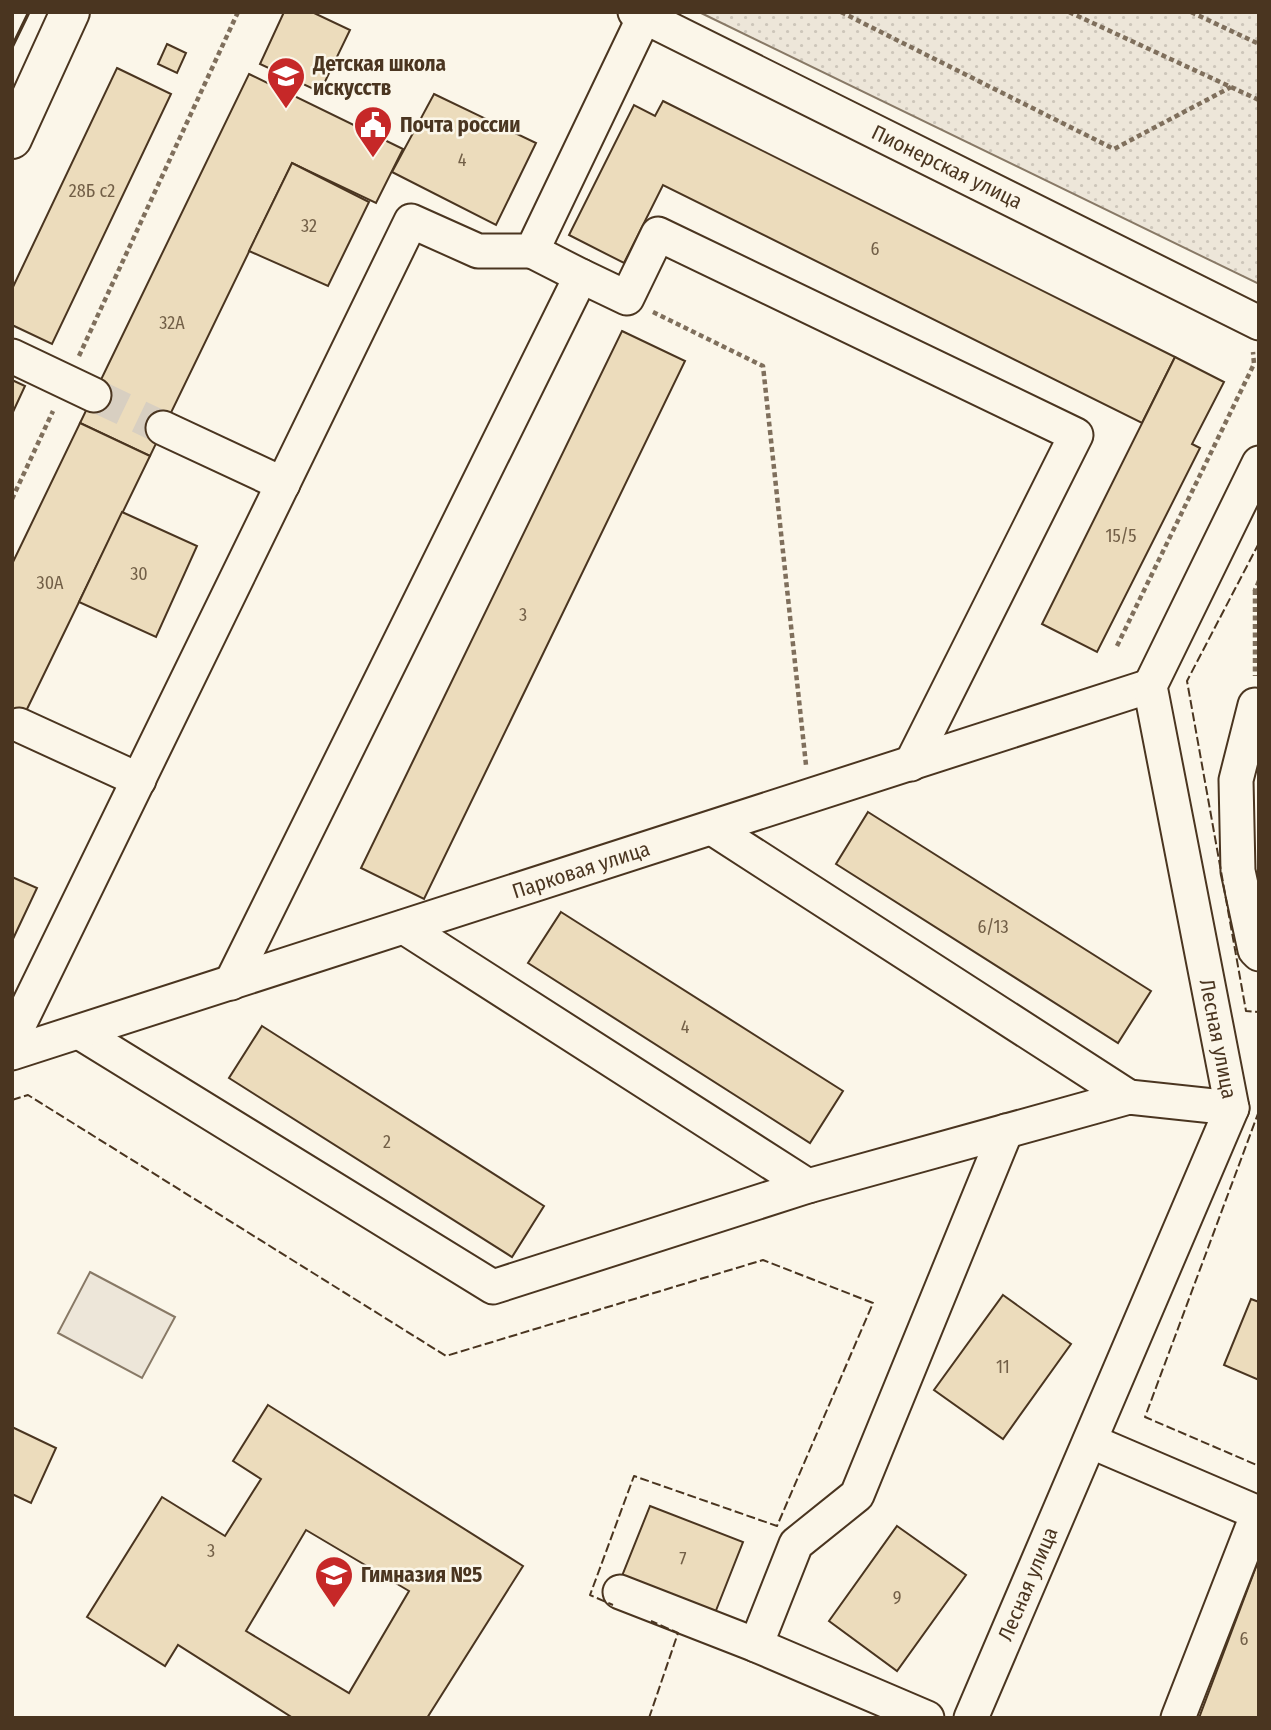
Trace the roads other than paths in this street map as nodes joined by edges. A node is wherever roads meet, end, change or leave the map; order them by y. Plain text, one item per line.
1 (70, 12) edge
2 (640, 14) edge
3 (12, 139) edge
4 (532, 251) junction
5 (581, 276) junction
6 (1256, 332) edge
7 (12, 356) edge
8 (80, 388) tunnel mouth
9 (163, 428) tunnel mouth
10 (1259, 463) edge
11 (283, 484) junction
12 (1150, 686) junction
13 (1255, 705) road end
14 (19, 726) dead end
15 (911, 764) junction
16 (139, 780) junction
17 (712, 828) junction
18 (404, 927) junction
19 (1259, 954) edge
20 (231, 983) junction
21 (79, 1032) junction
22 (12, 1039) edge
23 (12, 1054) edge
24 (1129, 1097) junction
25 (1232, 1108) junction
26 (1006, 1131) junction
27 (808, 1186) junction
28 (1090, 1441) junction
29 (620, 1592) dead end
30 (756, 1645) junction
31 (927, 1718) edge
32 (971, 1718) edge
33 (1178, 1718) edge

1 - 3 main road
2 - 4 street
2 - 6 street, Пионерская улица
4 - 5 street
4 - 11 street
5 - 15 street
5 - 20 street
7 - 8 street
9 - 11 street
10 - 12 street
11 - 16 street
12 - 15 street, Парковая улица
12 - 25 street, Лесная улица
13 - 19 street
14 - 16 street
15 - 17 street, Парковая улица
16 - 22 street
17 - 18 street, Парковая улица
17 - 24 street
18 - 20 street, Парковая улица
18 - 27 street
20 - 21 street, Парковая улица
21 - 23 street, Парковая улица
21 - 27 street
24 - 25 street
24 - 26 street
25 - 28 street, Лесная улица
26 - 27 street
26 - 30 street
28 - 32 street, Лесная улица
28 - 33 street
29 - 30 street
30 - 31 street

